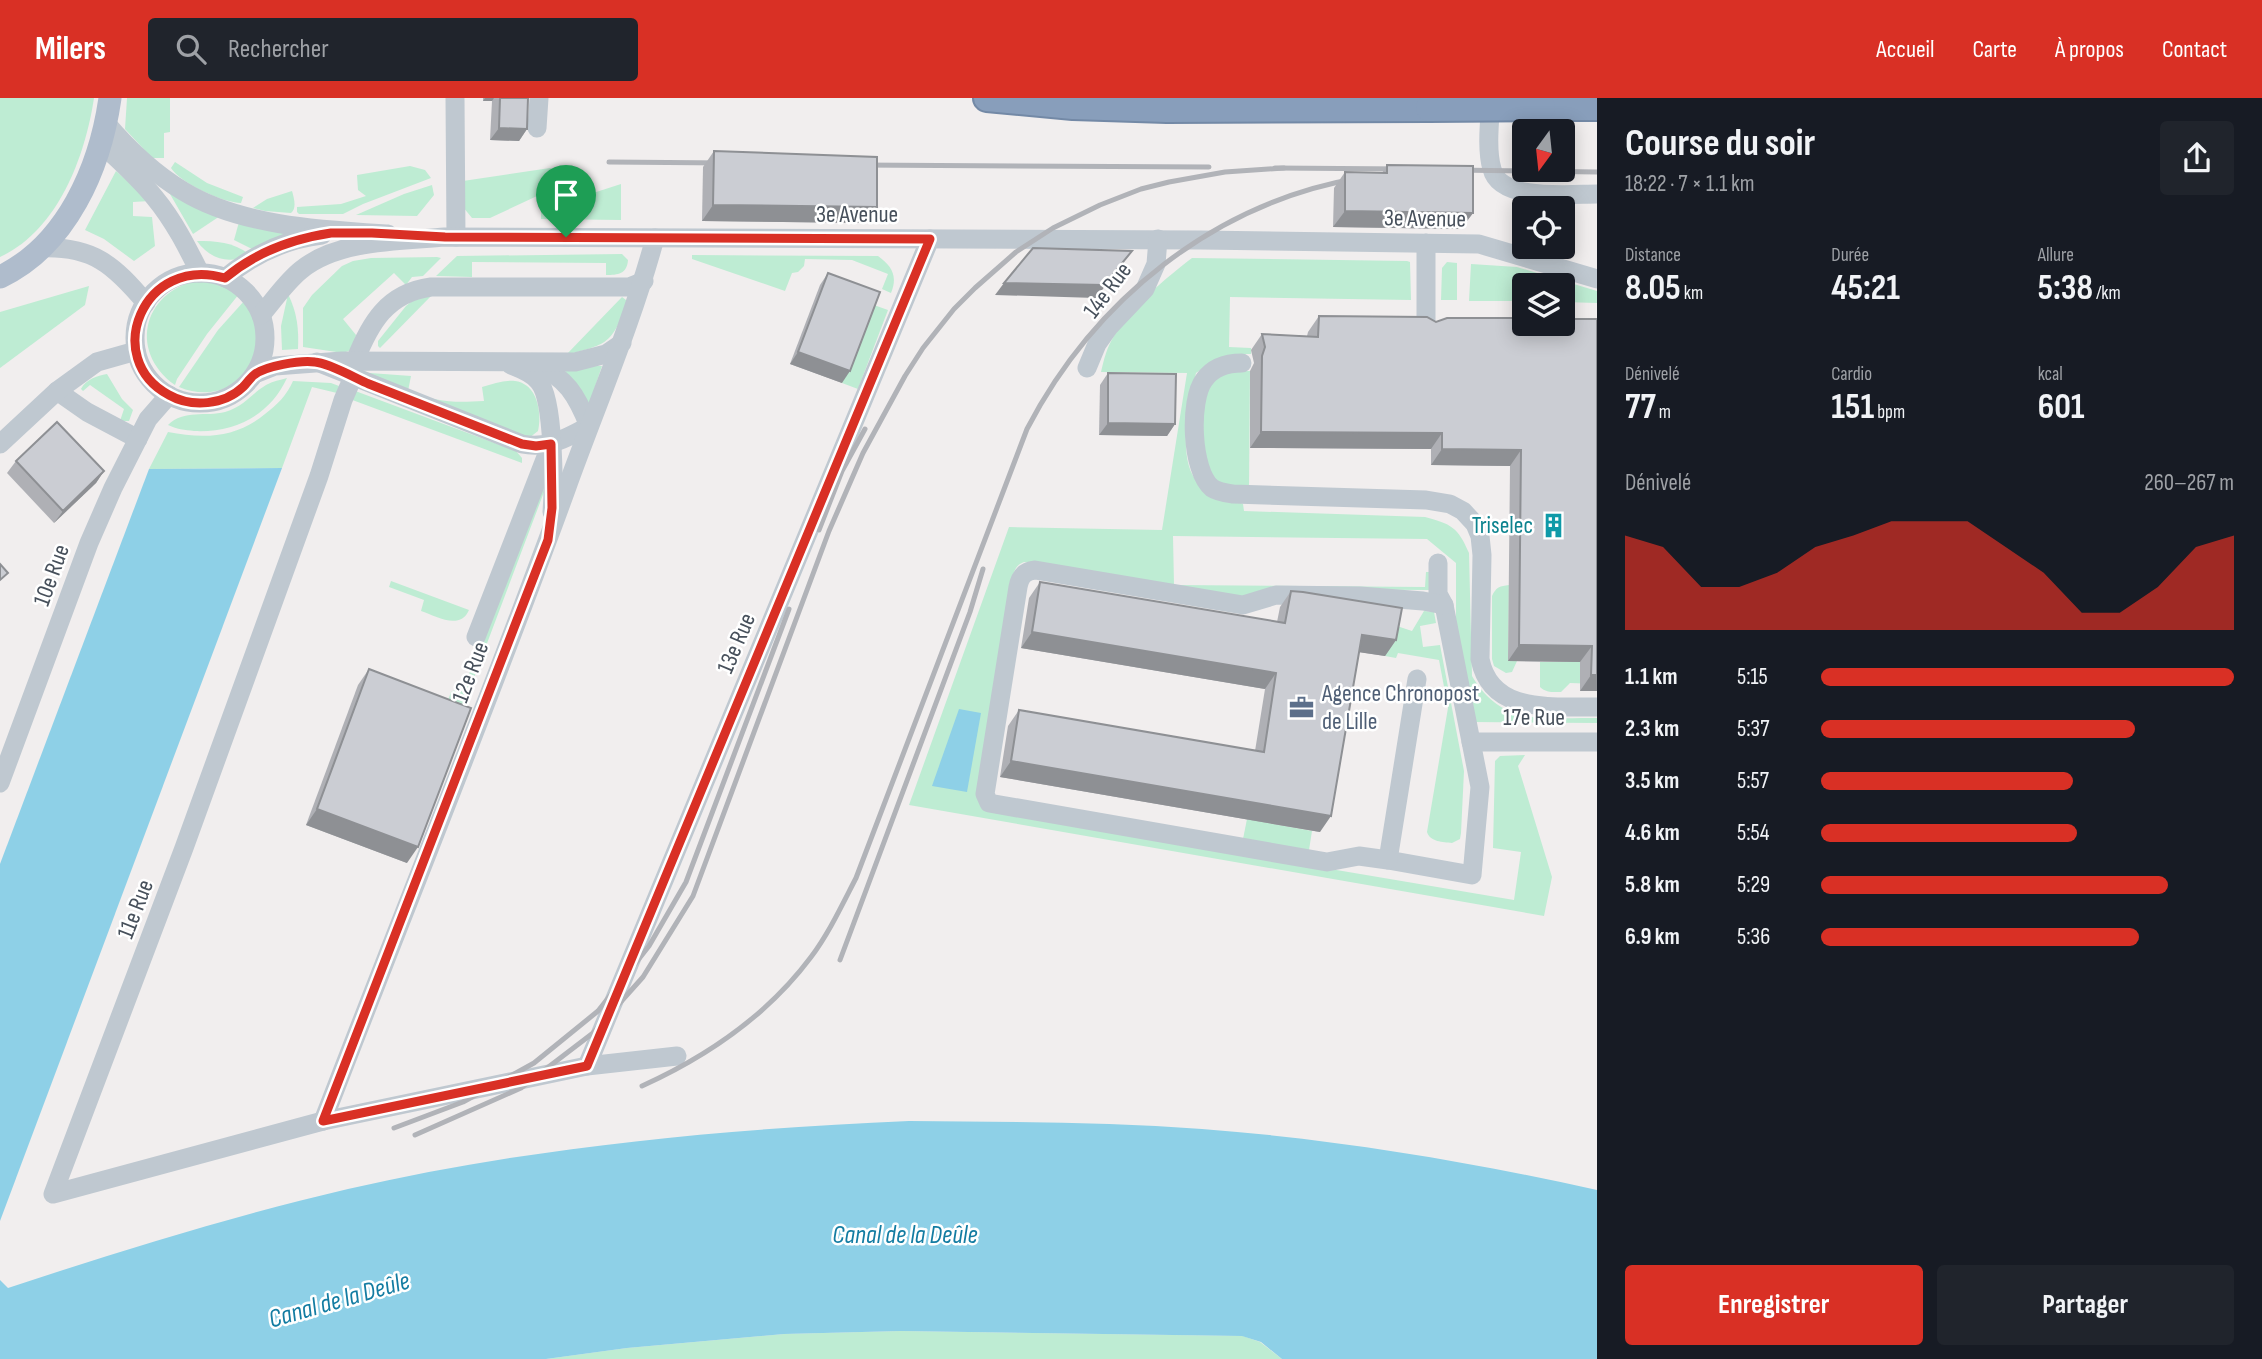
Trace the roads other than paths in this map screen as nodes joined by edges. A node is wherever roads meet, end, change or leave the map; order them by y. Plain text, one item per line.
1 (110, 98) edge
2 (455, 98) edge
3 (539, 98) edge
4 (987, 98) edge
5 (1491, 98) edge
6 (1597, 107) edge
7 (537, 128) dead end
8 (103, 133) junction
9 (1597, 194) edge
10 (372, 233) junction
11 (451, 237) junction
12 (655, 237) junction
13 (930, 239) junction
14 (1158, 239) junction
15 (1426, 243) junction
16 (41, 248) junction
17 (200, 273) junction
18 (0, 278) edge
19 (225, 278) junction
20 (1597, 279) edge
21 (644, 281) junction
22 (146, 303) junction
23 (261, 315) junction
24 (1426, 326) edge
25 (622, 343) junction
26 (136, 351) junction
27 (503, 362) junction
28 (536, 363) junction
29 (1241, 363) dead end
30 (1087, 368) dead end
31 (354, 369) junction
32 (255, 374) junction
33 (57, 391) junction
34 (169, 395) junction
35 (589, 426) junction
36 (138, 439) junction
37 (0, 444) edge
38 (551, 444) junction
39 (548, 540) junction
40 (476, 637) dead end
41 (1417, 679) dead end
42 (1597, 707) edge
43 (1471, 742) junction
44 (1597, 742) edge
45 (0, 783) edge
46 (1388, 860) junction
47 (677, 1056) dead end
48 (587, 1066) junction
49 (323, 1121) junction

1 - 8 main road
2 - 11 street
3 - 7 street
4 - 6 highway, bridge
5 - 9 street
8 - 10 street
8 - 16 main road
8 - 17 street
10 - 11 street
10 - 19 street
11 - 12 street, 3e Avenue
11 - 23 street, 3e Avenue
12 - 13 street, 3e Avenue
12 - 21 street, 12e Rue
13 - 14 street, 3e Avenue
13 - 48 street, 13e Rue
14 - 15 street, 3e Avenue
14 - 30 street, 14e Rue
15 - 20 street, 3e Avenue
15 - 24 street
16 - 18 main road
16 - 22 street
17 - 19 street
17 - 22 street
19 - 23 street
21 - 25 street, 12e Rue
21 - 31 street
22 - 26 street
23 - 32 street
25 - 28 street
25 - 35 street, 12e Rue
26 - 33 street
26 - 34 street
27 - 28 street
27 - 31 street
27 - 38 street
28 - 35 street
29 - 42 street
31 - 32 street
31 - 38 street
31 - 49 street, 11e Rue
32 - 34 street
33 - 36 street
33 - 37 street
34 - 36 street, 10e Rue
35 - 38 street
35 - 39 street, 12e Rue
36 - 45 street, 10e Rue
38 - 39 street
38 - 40 street
39 - 49 street, 12e Rue
41 - 46 street
43 - 44 street, 17e Rue
43 - 46 street
43 - 46 street
47 - 48 street
48 - 49 street

